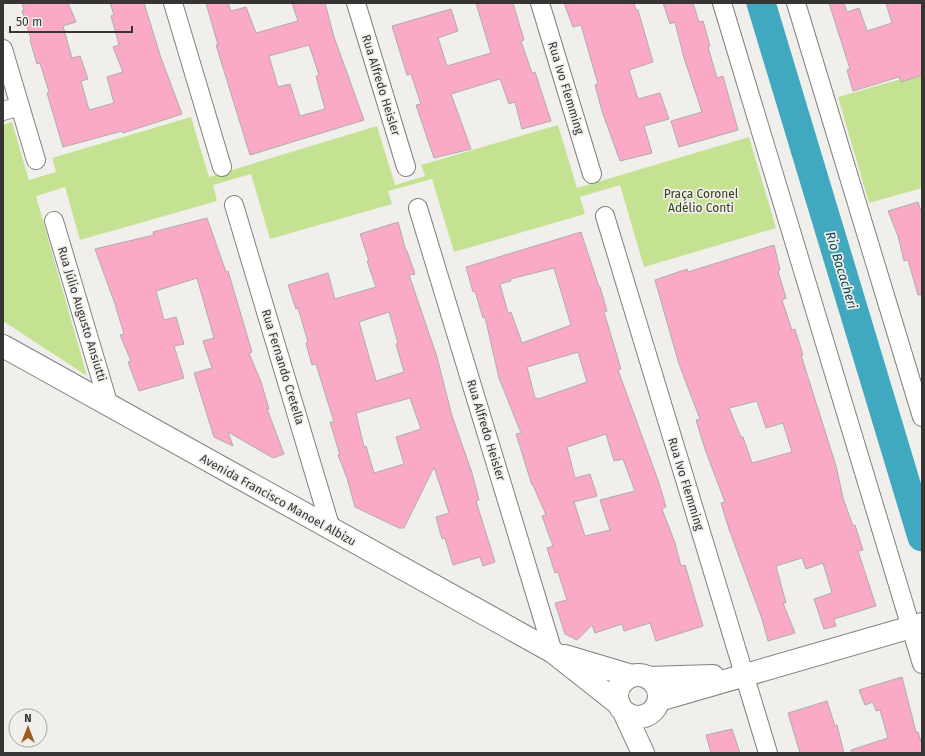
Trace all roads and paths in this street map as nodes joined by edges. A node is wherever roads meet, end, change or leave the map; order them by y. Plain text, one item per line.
1 (173, 3) edge
2 (356, 3) edge
3 (540, 3) edge
4 (722, 3) edge
5 (796, 3) edge
6 (3, 49) edge
7 (20, 106) junction
8 (3, 112) edge
9 (36, 160) dead end
10 (222, 167) dead end
11 (406, 167) dead end
12 (592, 174) dead end
13 (234, 205) dead end
14 (418, 208) dead end
15 (605, 216) dead end
16 (54, 221) dead end
17 (3, 346) edge
18 (109, 406) junction
19 (922, 417) edge
20 (331, 529) junction
21 (917, 626) edge
22 (553, 652) junction
23 (922, 664) edge
24 (744, 675) junction
25 (640, 677) junction
26 (656, 705) junction
27 (622, 708) junction
28 (643, 753) edge
29 (650, 753) edge
30 (768, 753) edge

1 - 10 street
2 - 11 street, Rua Alfredo Heisler
3 - 12 street, Rua Ivo Flemming
4 - 21 street
5 - 19 street
6 - 7 street
7 - 8 street
7 - 9 street
13 - 20 street, Rua Fernando Cretella
14 - 22 street, Rua Alfredo Heisler
15 - 24 street, Rua Ivo Flemming
16 - 18 street, Rua Júlio Augusto Ansiutti
17 - 18 street, Avenida Francisco Manoel Albizu
18 - 20 street, Avenida Francisco Manoel Albizu
20 - 22 street, Avenida Francisco Manoel Albizu
21 - 23 street
21 - 24 street, Avenida Francisco Manoel Albizu
22 - 25 street, Avenida Francisco Manoel Albizu
22 - 27 street, Avenida Francisco Manoel Albizu
24 - 25 street, Avenida Francisco Manoel Albizu
24 - 26 street, Avenida Francisco Manoel Albizu
24 - 30 street, Rua Ivo Flemming
25 - 26 street
25 - 27 street
26 - 27 street
26 - 29 street
27 - 28 street

